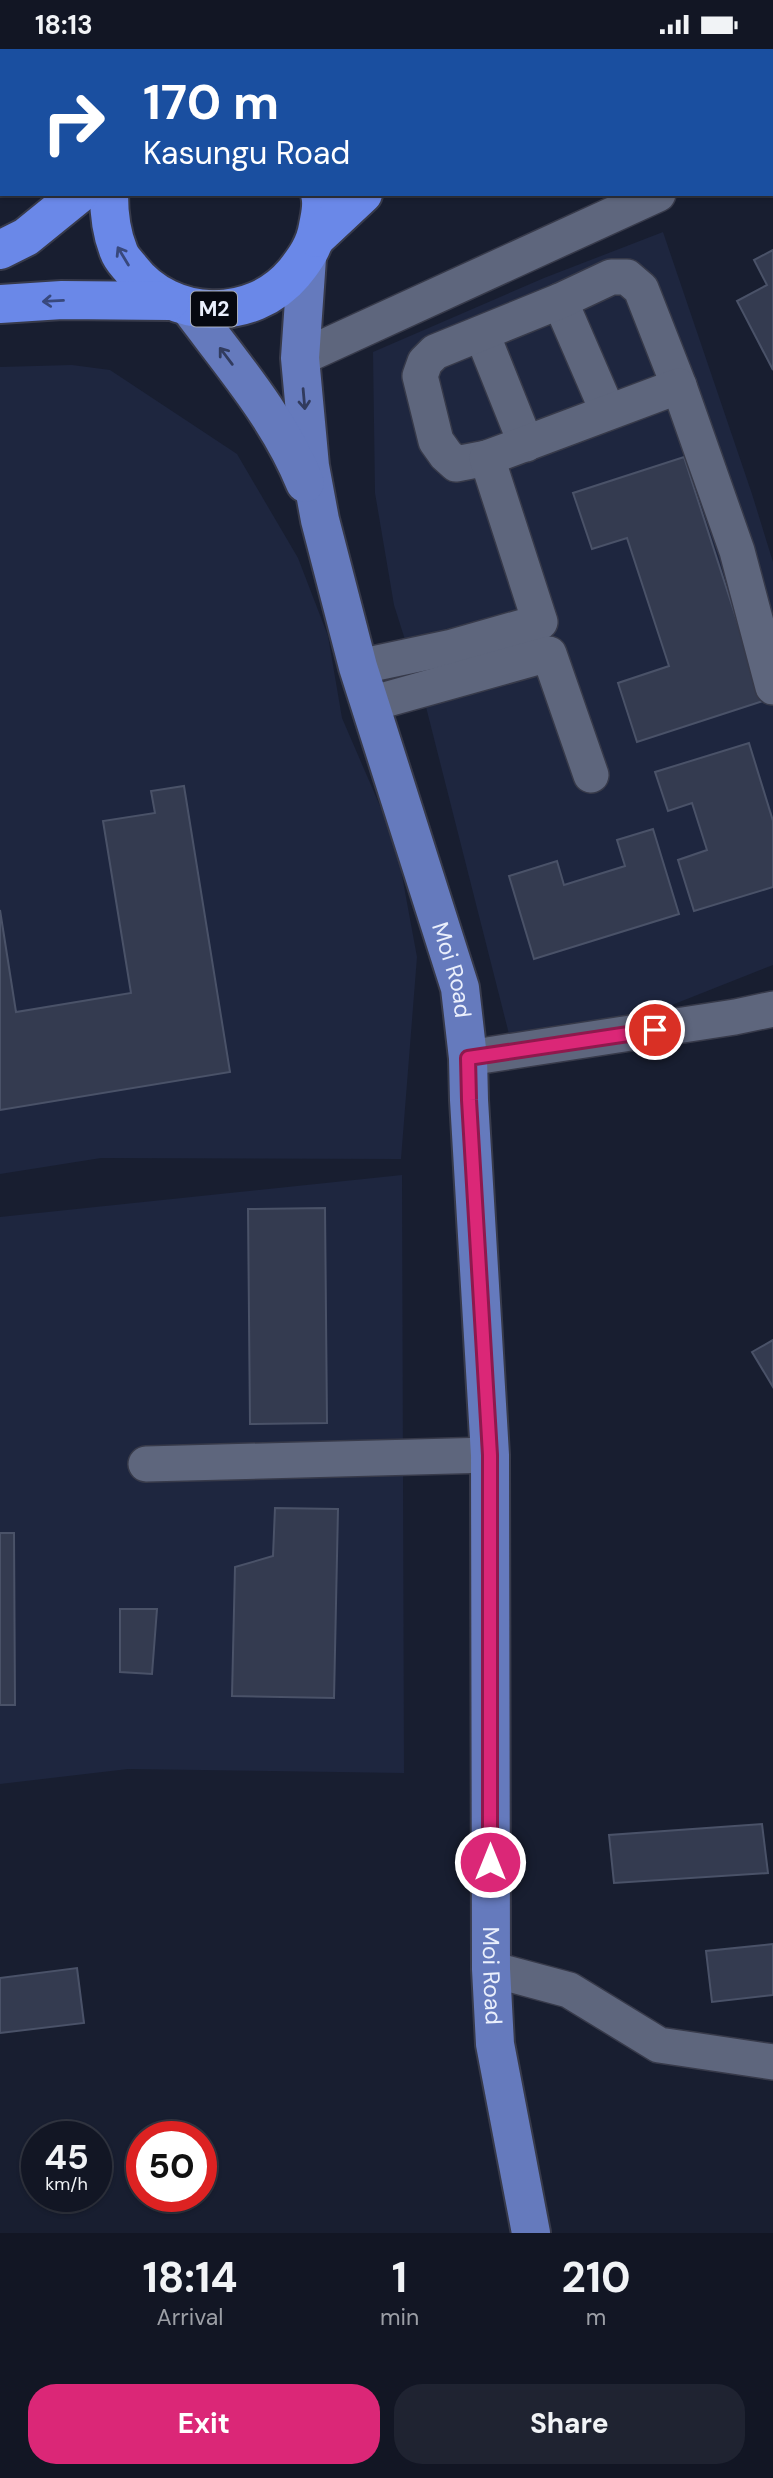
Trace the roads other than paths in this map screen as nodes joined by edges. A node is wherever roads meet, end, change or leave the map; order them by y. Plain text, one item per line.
1 (77, 196) edge
2 (109, 196) edge
3 (321, 196) edge
4 (361, 196) edge
5 (654, 196) edge
6 (311, 248) junction
7 (0, 250) edge
8 (561, 301) junction
9 (0, 304) edge
10 (180, 304) junction
11 (482, 334) junction
12 (300, 358) junction
13 (679, 386) junction
14 (608, 412) junction
15 (526, 444) junction
16 (487, 458) junction
17 (320, 520) junction
18 (545, 638) junction
19 (358, 667) junction
20 (773, 687) edge
21 (370, 703) junction
22 (590, 775) dead end
23 (773, 1009) edge
24 (468, 1058) junction
25 (490, 1455) junction
26 (146, 1464) dead end
27 (491, 1969) junction
28 (773, 2062) edge
29 (531, 2233) edge

1 - 7 highway
10 -> 2 highway, M2
3 - 6 highway
4 - 6 highway, M2
5 - 12 street
6 - 10 highway, M2
6 - 12 main road
8 - 11 street
8 - 13 street
8 - 14 street
10 -> 9 highway, M2
17 -> 10 main road
11 - 15 street
11 - 16 street
12 -> 17 main road
13 - 14 street
13 - 20 street
14 - 15 street
15 - 16 street
16 - 18 street
17 - 19 main road, Moi Road
18 - 19 street
18 - 21 street
18 - 22 street
19 - 21 main road, Moi Road
21 - 24 main road, Moi Road
23 - 24 street
24 - 25 main road, Moi Road
25 - 26 street
25 - 27 main road, Moi Road
27 - 28 street
27 - 29 main road, Moi Road

